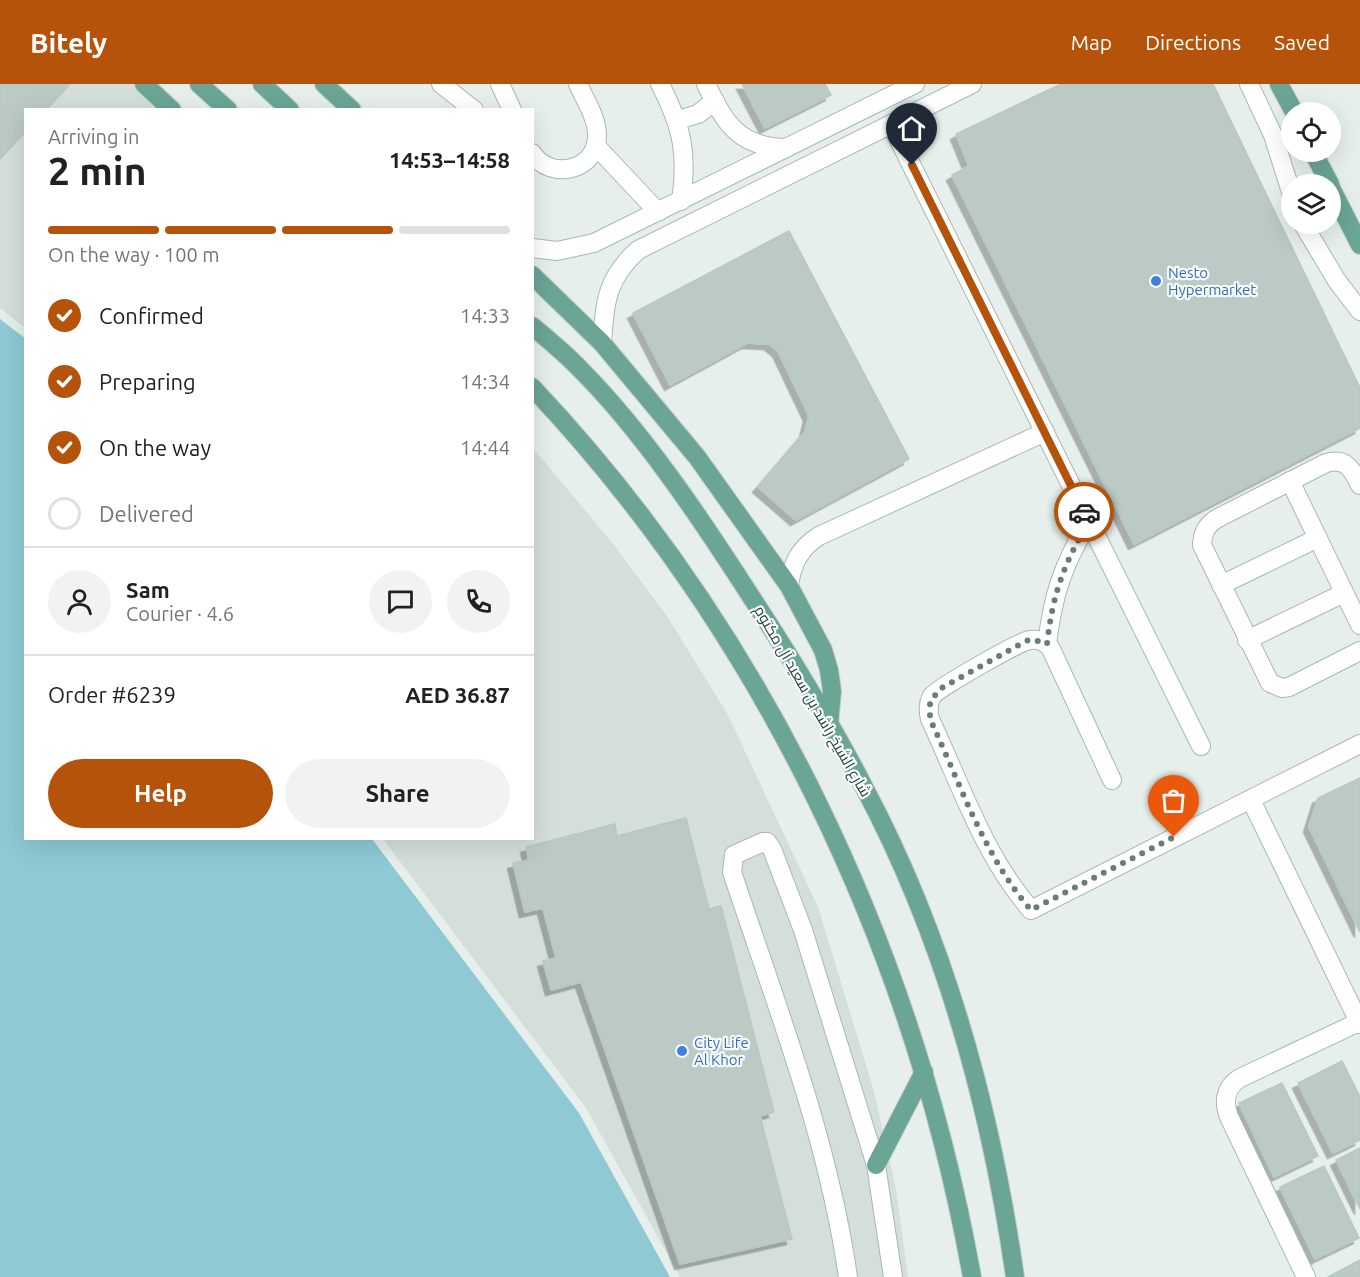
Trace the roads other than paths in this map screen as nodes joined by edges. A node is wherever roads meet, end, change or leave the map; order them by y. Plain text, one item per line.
1 (144, 84) edge
2 (200, 84) edge
3 (262, 84) edge
4 (324, 84) edge
5 (441, 84) edge
6 (500, 84) edge
7 (578, 84) edge
8 (660, 84) edge
9 (706, 84) edge
10 (915, 84) edge
11 (972, 84) edge
12 (1249, 84) edge
13 (1280, 84) edge
14 (715, 102) junction
15 (1289, 102) edge
16 (170, 108) edge
17 (226, 108) edge
18 (289, 108) edge
19 (350, 108) edge
20 (471, 108) edge
21 (511, 108) edge
22 (678, 120) junction
23 (891, 124) junction
24 (596, 146) junction
25 (786, 148) junction
26 (534, 155) edge
27 (1285, 174) edge
28 (681, 201) junction
29 (1341, 207) edge
30 (658, 212) junction
31 (1310, 234) edge
32 (1360, 245) edge
33 (534, 248) edge
34 (534, 277) edge
35 (1360, 311) edge
36 (534, 328) edge
37 (602, 343) junction
38 (534, 389) edge
39 (534, 403) edge
40 (564, 421) junction
41 (1045, 432) junction
42 (1290, 482) junction
43 (1360, 486) edge
44 (1089, 521) junction
45 (1317, 538) junction
46 (789, 585) junction
47 (1221, 585) junction
48 (1344, 593) junction
49 (1360, 625) edge
50 (1248, 640) junction
51 (1047, 644) junction
52 (1360, 651) edge
53 (829, 724) junction
54 (1360, 744) edge
55 (1201, 746) dead end
56 (1112, 780) dead end
57 (1251, 800) junction
58 (1360, 1023) edge
59 (924, 1072) junction
60 (876, 1165) junction
61 (848, 1277) edge
62 (893, 1277) edge
63 (972, 1277) edge
64 (1015, 1277) edge
65 (1306, 1277) edge

1 - 16 main road
2 - 17 main road
3 - 18 main road
4 - 19 main road
5 - 20 street
6 - 21 street
7 - 24 street
8 - 22 street
9 - 14 street
10 - 25 street
11 - 23 street
12 - 27 street
13 - 15 main road
14 - 22 street
14 - 25 street
22 - 28 street
23 - 37 street
23 - 41 street
24 - 26 street
24 - 30 street
25 - 28 street
28 - 30 street
29 - 32 main road
30 - 33 street
31 - 35 street
34 - 37 main road
36 - 53 main road, شارع الشيخ راشد بن سعيد آل مكتوم
37 - 46 main road
38 - 40 main road
39 - 40 main road
40 - 59 main road
41 - 44 street
41 - 46 street
42 - 43 street
42 - 45 street
42 - 47 street
44 - 51 street
44 - 55 street
45 - 47 street
45 - 48 street
46 - 53 main road
47 - 50 street
48 - 49 street
48 - 50 street
50 - 52 street
51 - 56 street
51 - 57 street
53 - 64 main road, شارع الشيخ راشد بن سعيد آل مكتوم
54 - 57 street
57 - 58 street
58 - 65 street
59 - 60 main road
59 - 63 main road
60 - 61 street
60 - 62 street

